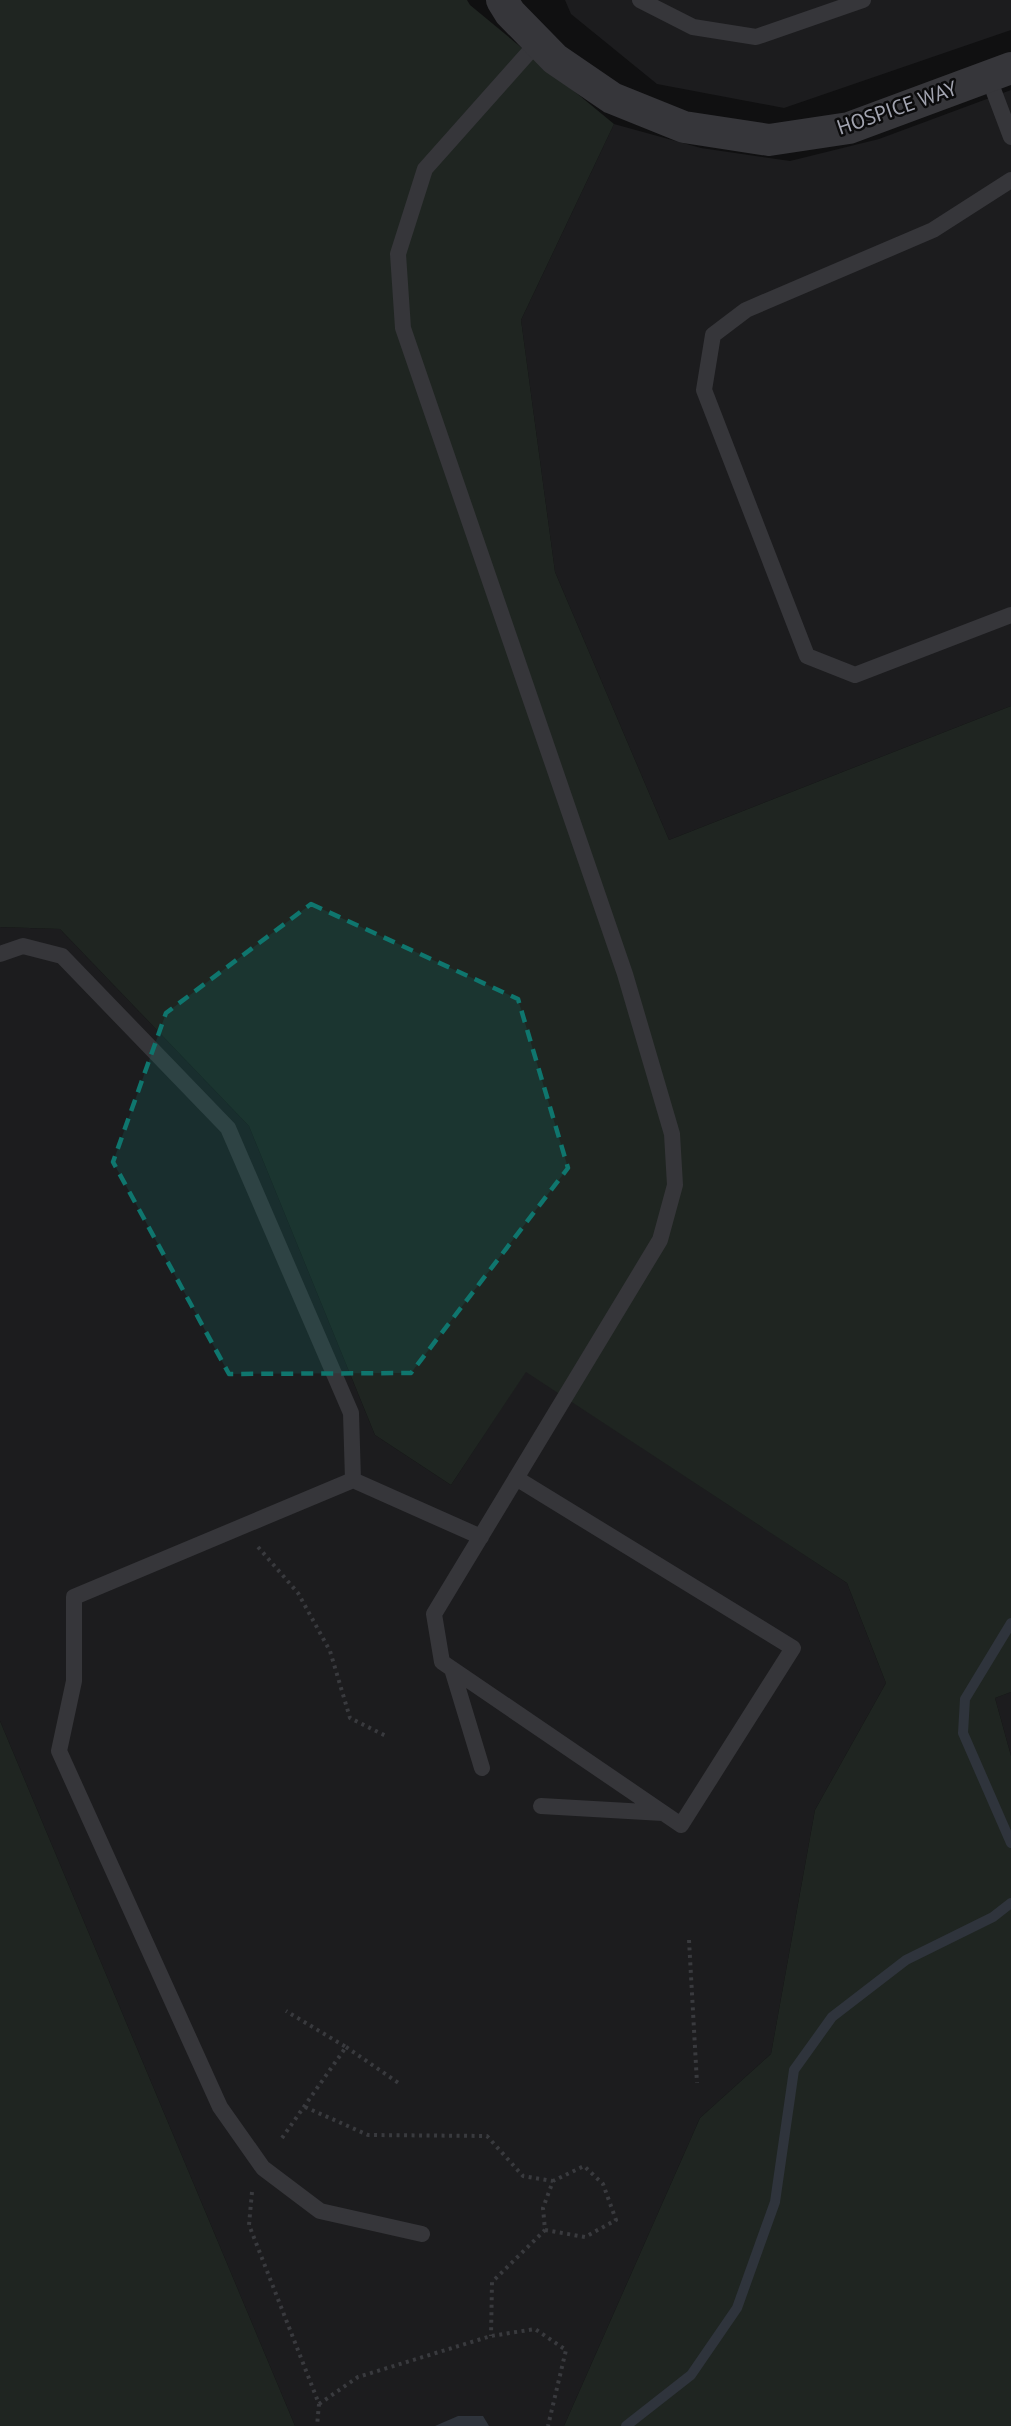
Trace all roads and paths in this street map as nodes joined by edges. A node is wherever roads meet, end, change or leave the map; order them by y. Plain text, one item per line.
1 (502, 0) edge
2 (640, 0) edge
3 (863, 0) edge
4 (538, 42) junction
5 (999, 72) edge
6 (1011, 137) edge
7 (1011, 180) edge
8 (1011, 615) edge
9 (0, 954) edge
10 (516, 1478) junction
11 (353, 1480) junction
12 (481, 1537) junction
13 (258, 1547) dead end
14 (452, 1669) junction
15 (388, 1737) dead end
16 (482, 1768) dead end
17 (541, 1806) dead end
18 (664, 1814) junction
19 (689, 1940) dead end
20 (286, 2012) dead end
21 (346, 2047) junction
22 (697, 2083) dead end
23 (400, 2084) dead end
24 (304, 2107) junction
25 (282, 2138) dead end
26 (553, 2181) junction
27 (254, 2182) dead end
28 (545, 2230) junction
29 (422, 2234) dead end
30 (491, 2336) junction
31 (319, 2404) junction
32 (317, 2426) edge
33 (548, 2426) edge

1 - 4 street, HOSPICE WAY
2 - 3 lane
4 - 5 street, HOSPICE WAY
4 - 10 lane
5 - 6 lane
7 - 8 lane
9 - 11 lane
10 - 12 lane
10 - 18 lane
11 - 12 lane
11 - 29 lane
12 - 14 lane
13 - 15 path
14 - 16 lane
14 - 18 lane
17 - 18 lane
19 - 22 path
20 - 21 path
21 - 23 path
21 - 24 path
24 - 25 path
24 - 26 path
26 - 28 path
26 - 28 path
27 - 31 path
28 - 30 path
30 - 31 path
30 - 33 path
31 - 32 path

